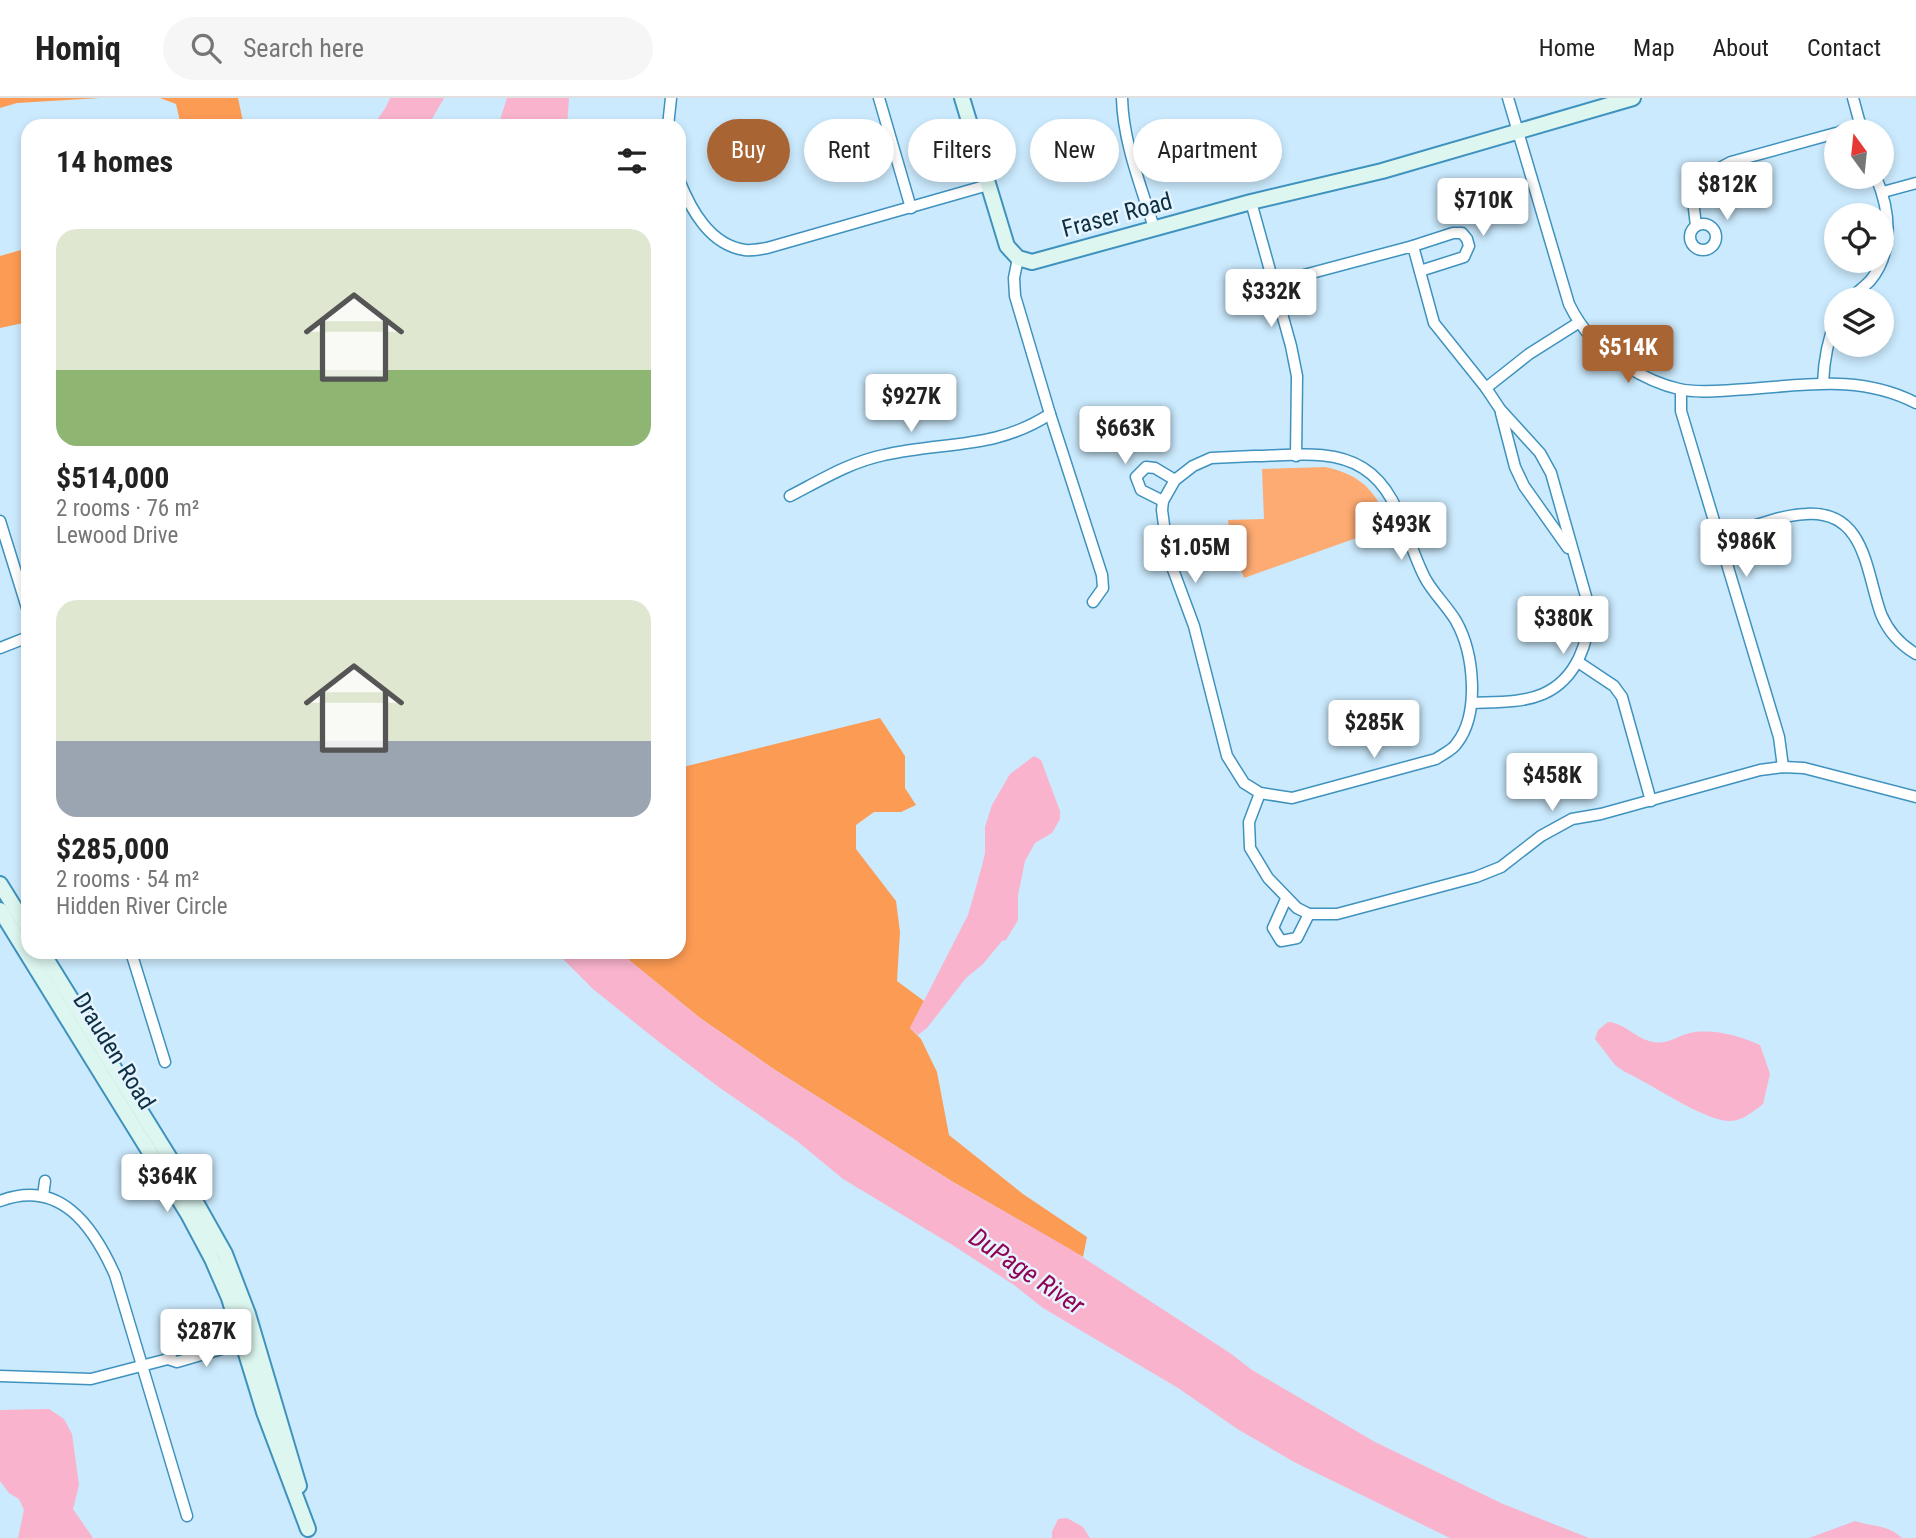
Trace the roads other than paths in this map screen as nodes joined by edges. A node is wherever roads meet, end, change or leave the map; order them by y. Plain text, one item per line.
1 (671, 98) edge
2 (879, 98) edge
3 (962, 98) edge
4 (1122, 98) edge
5 (1508, 98) edge
6 (1633, 98) edge
7 (1853, 98) edge
8 (669, 119) edge
9 (1859, 119) edge
10 (1518, 132) junction
11 (1824, 136) edge
12 (1916, 183) edge
13 (988, 185) junction
14 (1881, 189) edge
15 (1882, 192) junction
16 (686, 195) edge
17 (1251, 202) junction
18 (911, 208) junction
19 (1696, 226) dead end
20 (1154, 228) junction
21 (1413, 246) junction
22 (1018, 258) junction
23 (1420, 271) junction
24 (1274, 283) junction
25 (1863, 287) edge
26 (1578, 323) junction
27 (1824, 357) edge
28 (1824, 383) junction
29 (1486, 388) junction
30 (1681, 390) junction
31 (1916, 403) edge
32 (1500, 409) junction
33 (1050, 414) junction
34 (1296, 456) junction
35 (1175, 480) junction
36 (790, 496) dead end
37 (1163, 501) junction
38 (0, 521) edge
39 (1718, 538) junction
40 (1573, 555) junction
41 (21, 588) edge
42 (1093, 602) dead end
43 (21, 640) edge
44 (0, 649) edge
45 (1916, 654) edge
46 (1578, 662) junction
47 (1473, 703) junction
48 (1783, 767) junction
49 (1260, 793) junction
50 (1916, 797) edge
51 (1651, 801) junction
52 (0, 884) edge
53 (1286, 899) junction
54 (0, 910) edge
55 (1309, 914) junction
56 (21, 918) edge
57 (21, 944) edge
58 (30, 959) edge
59 (46, 959) edge
60 (133, 959) edge
61 (165, 1062) dead end
62 (45, 1181) dead end
63 (43, 1196) junction
64 (0, 1201) edge
65 (247, 1334) junction
66 (142, 1366) junction
67 (0, 1376) edge
68 (187, 1516) dead end
69 (309, 1534) edge

1 - 8 street
2 - 18 street
3 - 13 street
4 - 20 street
5 - 10 street
6 - 10 street, Fraser Road
7 - 9 street
10 - 17 street, Fraser Road
10 - 26 street
11 - 19 street
12 - 15 street
13 - 18 street
13 - 22 street
14 - 15 street
15 - 25 street
16 - 18 street
17 - 20 street, Fraser Road
17 - 24 street
20 - 22 street, Fraser Road
21 - 23 street
21 - 23 street
21 - 24 street
22 - 33 street
23 - 29 street
24 - 34 street
26 - 29 street
26 - 30 street
27 - 28 street
28 - 30 street
28 - 31 street
29 - 32 street
30 - 39 street
32 - 40 street
32 - 40 street
33 - 36 street
33 - 42 street
34 - 35 street
34 - 47 street
35 - 37 street
35 - 37 street
37 - 49 street
38 - 41 street
39 - 45 street
39 - 48 street
40 - 46 street
43 - 44 street
46 - 47 street
46 - 51 street
47 - 49 street
48 - 50 street
48 - 51 street
49 - 53 street
51 - 55 street
52 - 56 street
53 - 55 street
53 - 55 street
54 - 57 street, Drauden Road
58 - 65 street, Drauden Road
59 - 65 street, Drauden Road
60 - 61 street
62 - 63 street
63 - 64 street
63 - 66 street
65 - 66 street
65 - 69 street, Drauden Road
66 - 67 street
66 - 68 street

